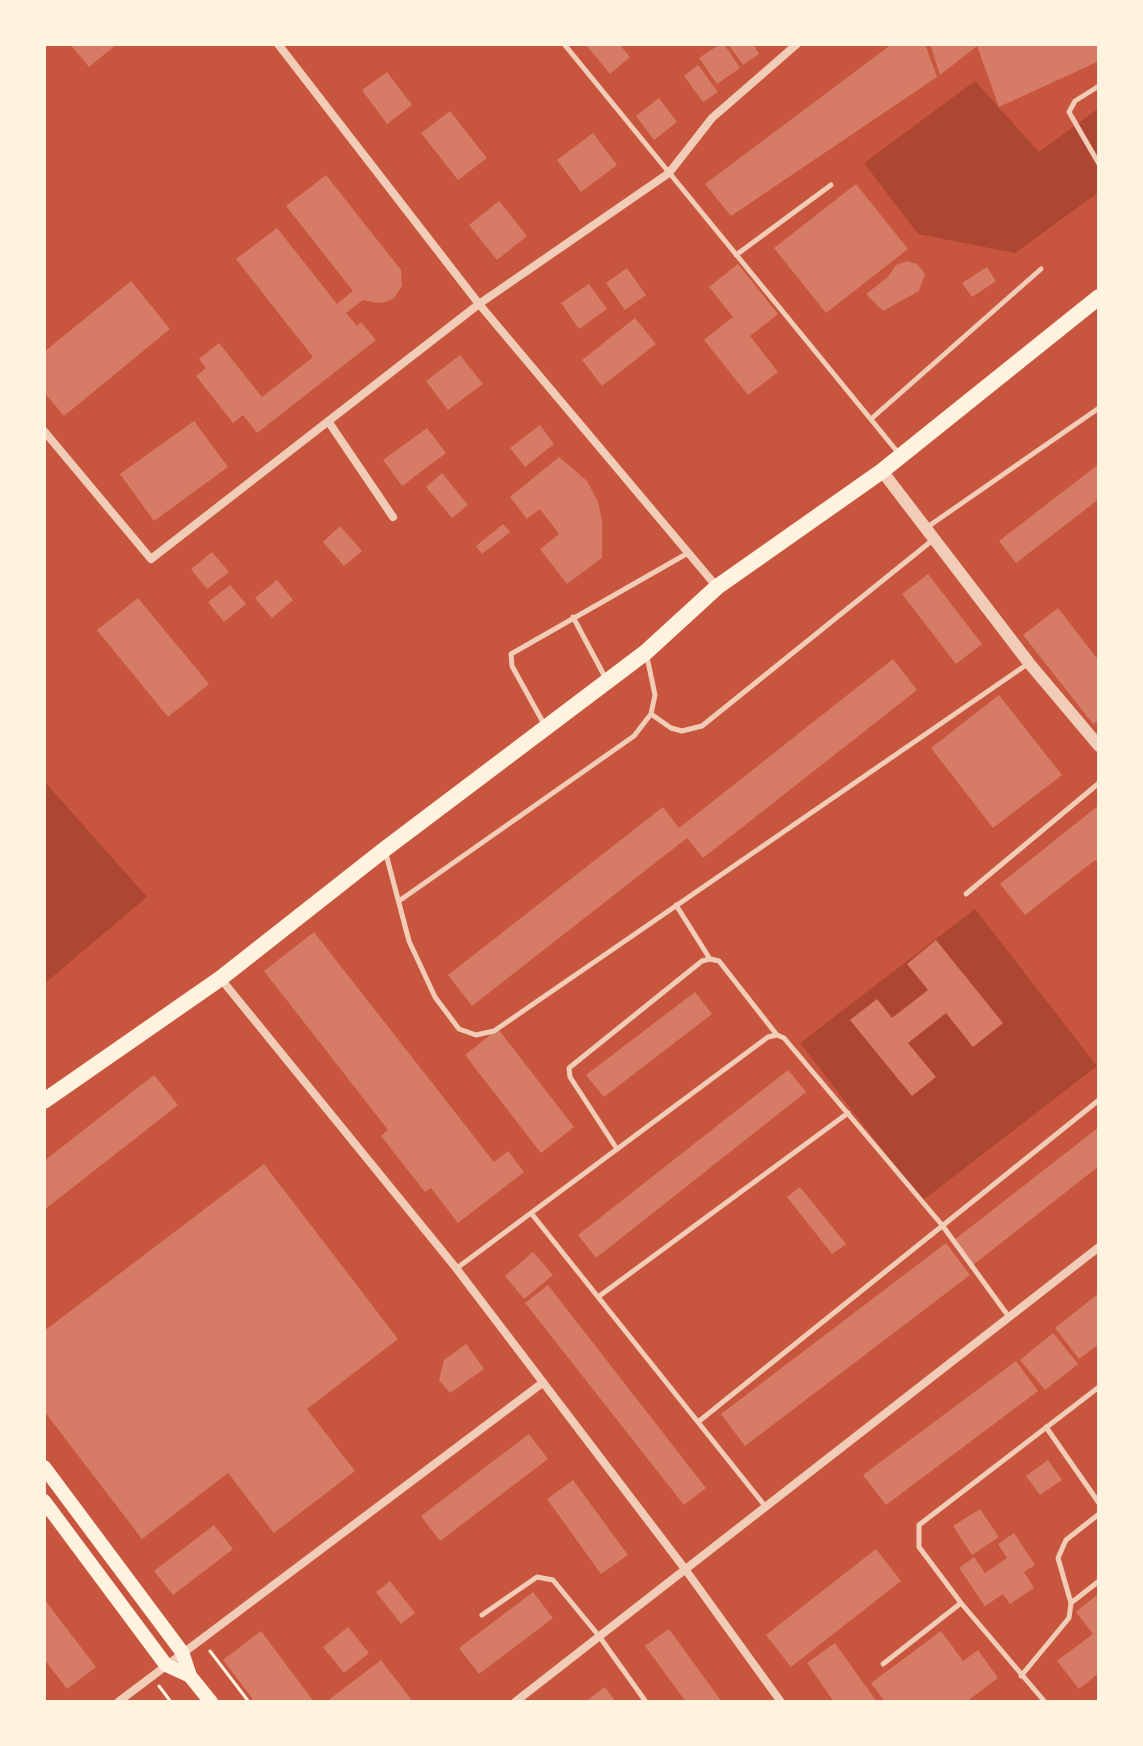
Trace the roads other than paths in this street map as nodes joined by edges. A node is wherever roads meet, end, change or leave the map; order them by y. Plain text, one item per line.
1 (278, 44) edge
2 (564, 44) edge
3 (797, 44) edge
4 (1099, 86) edge
5 (1099, 164) edge
6 (669, 173) junction
7 (831, 185) dead end
8 (736, 255) junction
9 (1041, 269) dead end
10 (1099, 297) edge
11 (479, 304) junction
12 (1099, 408) edge
13 (871, 419) junction
14 (328, 421) junction
15 (44, 431) edge
16 (901, 456) junction
17 (882, 471) junction
18 (393, 517) dead end
19 (930, 534) junction
20 (688, 553) junction
21 (717, 587) junction
22 (573, 617) junction
23 (646, 652) junction
24 (1029, 663) junction
25 (608, 682) junction
26 (651, 714) junction
27 (546, 728) junction
28 (1099, 746) edge
29 (1099, 783) edge
30 (385, 849) junction
31 (966, 894) dead end
32 (399, 901) junction
33 (676, 905) junction
34 (710, 959) junction
35 (221, 978) junction
36 (777, 1035) junction
37 (1099, 1100) edge
38 (44, 1101) edge
39 (848, 1113) junction
40 (617, 1149) junction
41 (531, 1213) junction
42 (942, 1225) junction
43 (1099, 1247) edge
44 (456, 1268) junction
45 (598, 1297) junction
46 (1009, 1317) junction
47 (541, 1384) junction
48 (1099, 1387) edge
49 (698, 1422) junction
50 (1046, 1427) junction
51 (44, 1467) edge
52 (44, 1501) edge
53 (1099, 1503) edge
54 (765, 1506) junction
55 (1099, 1514) edge
56 (685, 1569) junction
57 (1099, 1581) edge
58 (961, 1603) junction
59 (1071, 1603) junction
60 (482, 1615) dead end
61 (599, 1636) junction
62 (182, 1652) junction
63 (883, 1664) dead end
64 (166, 1665) junction
65 (190, 1676) junction
66 (1021, 1676) junction
67 (118, 1702) edge
68 (211, 1702) edge
69 (515, 1702) edge
70 (646, 1702) edge
71 (781, 1702) edge
72 (1045, 1702) edge

1 - 11 street
2 - 6 lane
3 - 6 street
4 - 5 lane
6 - 8 lane
6 - 11 street
7 - 8 lane
8 - 13 lane
9 - 13 lane
10 - 16 main road
11 - 14 street
11 - 20 street
12 - 19 lane
13 - 16 lane
14 - 15 street
14 - 18 street
16 - 17 main road
17 - 19 street
17 - 21 main road
19 - 24 street
19 - 26 lane
20 - 21 street
20 - 22 lane
21 - 23 main road
22 - 25 lane
22 - 27 lane
23 - 25 main road
23 - 26 lane
24 - 28 street
24 - 33 lane
25 - 27 main road
26 - 32 lane
27 - 30 main road
29 - 31 lane
30 - 32 lane
30 - 35 main road
32 - 33 lane
33 - 34 lane
34 - 36 lane
34 - 40 lane
35 - 38 main road
35 - 44 street
36 - 39 lane
36 - 40 lane
37 - 42 lane
39 - 42 lane
39 - 45 lane
40 - 41 lane
41 - 44 lane
41 - 45 lane
42 - 46 lane
42 - 49 lane
43 - 46 street
44 - 47 street
45 - 49 lane
46 - 54 street
47 - 56 street
47 - 62 street
48 - 50 lane
49 - 54 lane
50 - 53 lane
50 - 58 lane
51 - 62 main road
52 - 64 main road
54 - 56 street
55 - 59 lane
56 - 61 street
56 - 71 street
57 - 59 lane
58 - 63 lane
58 - 66 lane
59 - 66 lane
60 - 61 lane
61 - 69 street
61 - 70 lane
62 - 64 street
62 - 65 main road
64 - 65 main road
64 - 67 street
65 - 68 main road
66 - 72 lane

